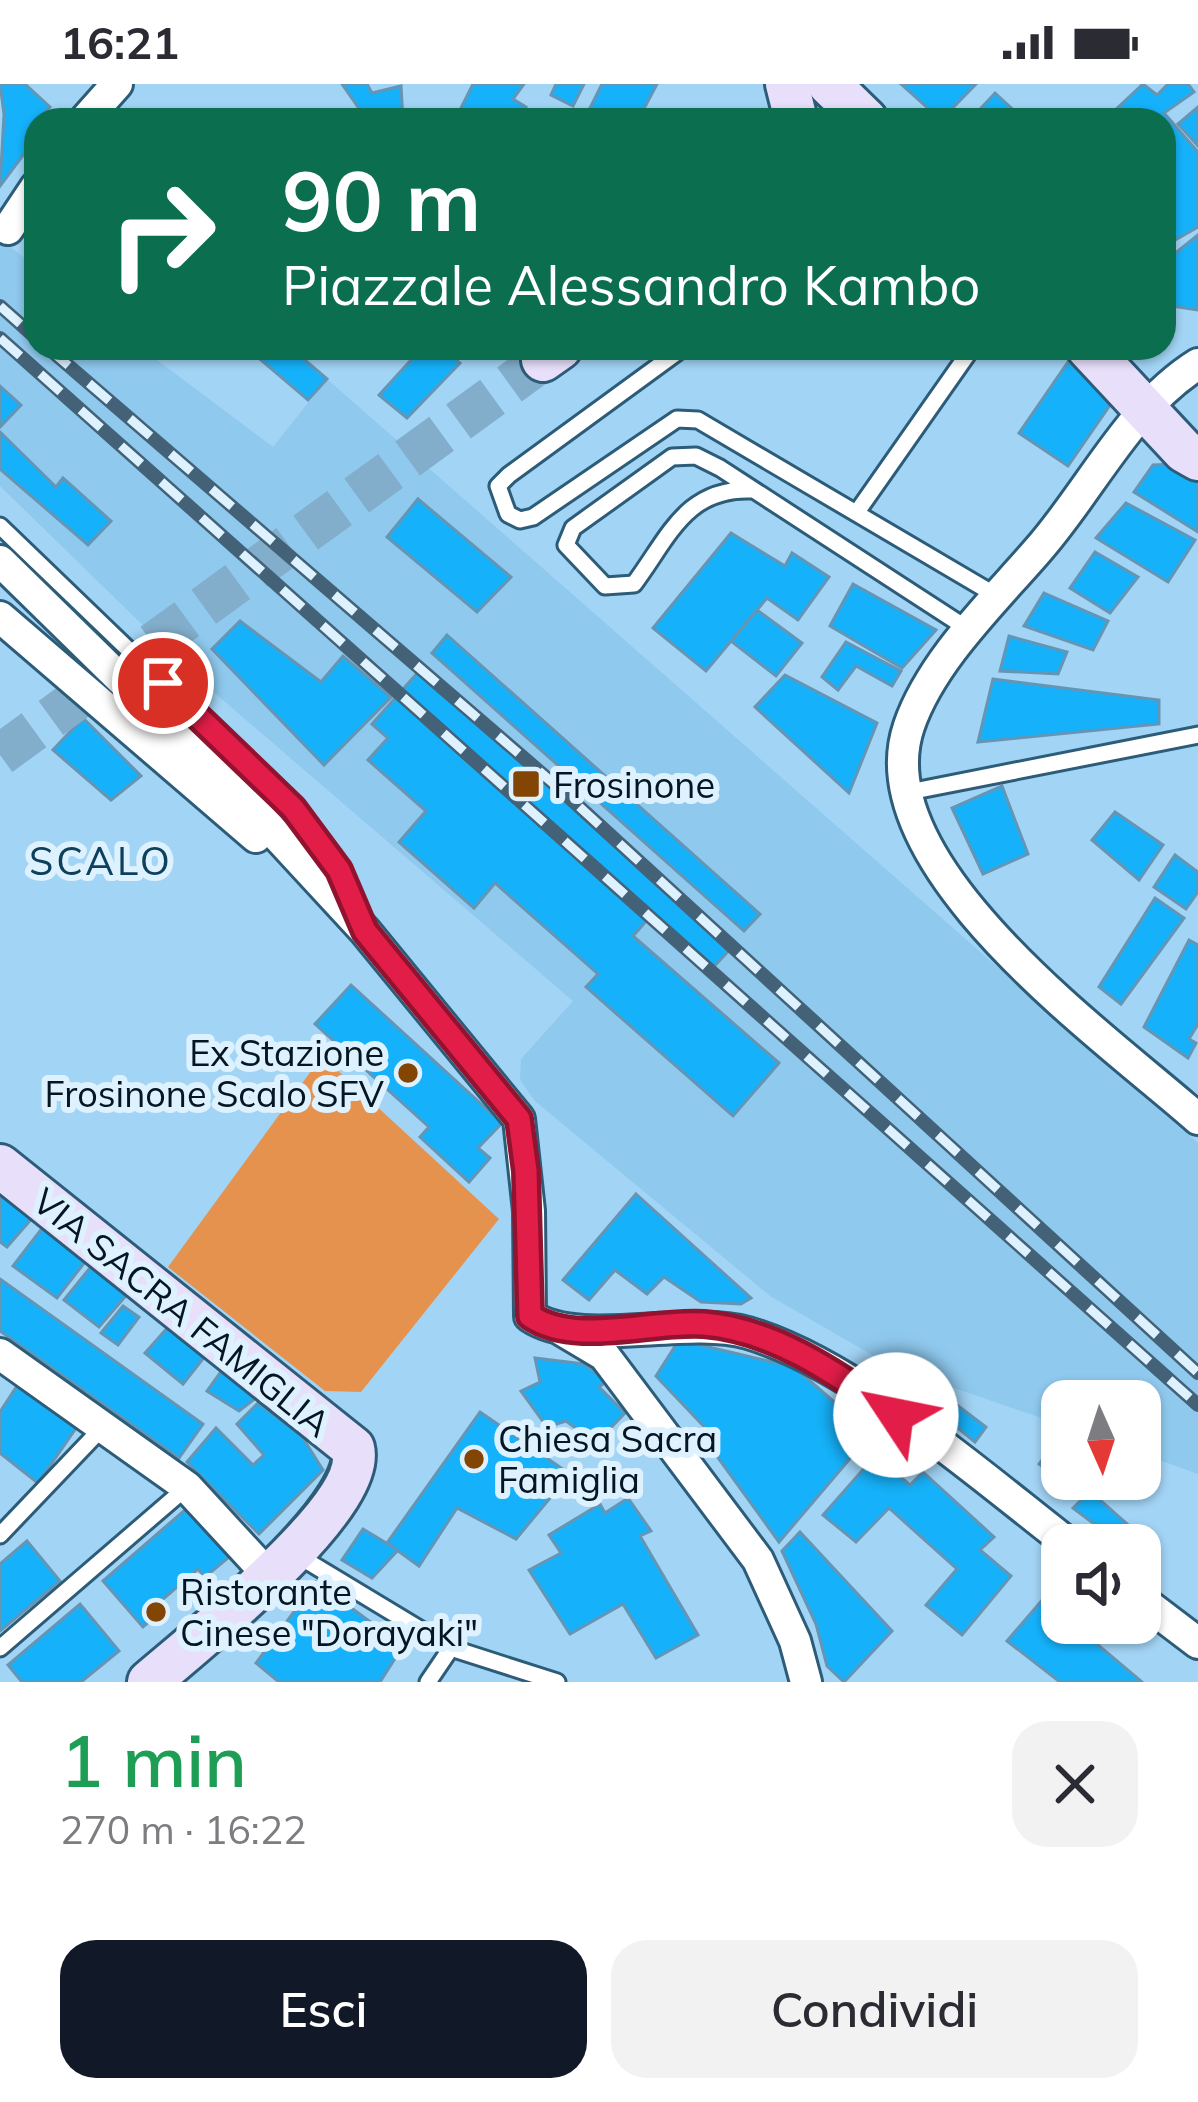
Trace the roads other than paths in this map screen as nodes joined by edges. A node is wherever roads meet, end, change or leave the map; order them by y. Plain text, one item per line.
1 (117, 84) edge
2 (829, 84) edge
3 (96, 108) edge
4 (848, 108) edge
5 (24, 205) edge
6 (8, 229) dead end
7 (667, 360) edge
8 (964, 360) edge
9 (1099, 360) edge
10 (1198, 364) edge
11 (1145, 410) junction
12 (1198, 459) edge
13 (752, 490) junction
14 (856, 512) junction
15 (0, 526) edge
16 (0, 561) edge
17 (998, 597) junction
18 (0, 617) edge
19 (971, 631) junction
20 (1198, 735) edge
21 (909, 792) junction
22 (365, 931) junction
23 (1198, 1119) edge
24 (0, 1166) edge
25 (557, 1327) junction
26 (630, 1327) junction
27 (0, 1354) edge
28 (617, 1371) junction
29 (103, 1427) junction
30 (188, 1487) junction
31 (1042, 1524) edge
32 (0, 1535) edge
33 (280, 1564) junction
34 (1161, 1615) edge
35 (1198, 1643) edge
36 (0, 1648) edge
37 (452, 1648) junction
38 (149, 1682) edge
39 (428, 1682) edge
40 (557, 1682) edge
41 (806, 1682) edge

1 - 3 street
2 - 4 main road
5 - 6 street
7 - 14 lane
8 - 14 lane
9 - 11 main road
10 - 11 street
11 - 12 main road
11 - 17 street
13 - 13 lane
13 - 19 lane
14 - 17 lane
15 - 22 lane
16 - 22 street
17 - 19 street
18 - 22 street
19 - 21 street
20 - 21 lane
21 - 23 street
22 - 25 street
24 - 33 main road, VIA SACRA FAMIGLIA
25 - 26 street
25 - 28 street
26 - 28 street
26 - 31 street
27 - 29 street
28 - 41 street
29 - 30 street
29 - 32 lane
30 - 33 street
30 - 36 lane
33 - 37 lane
33 - 38 main road
34 - 35 street
37 - 39 lane
37 - 40 lane

